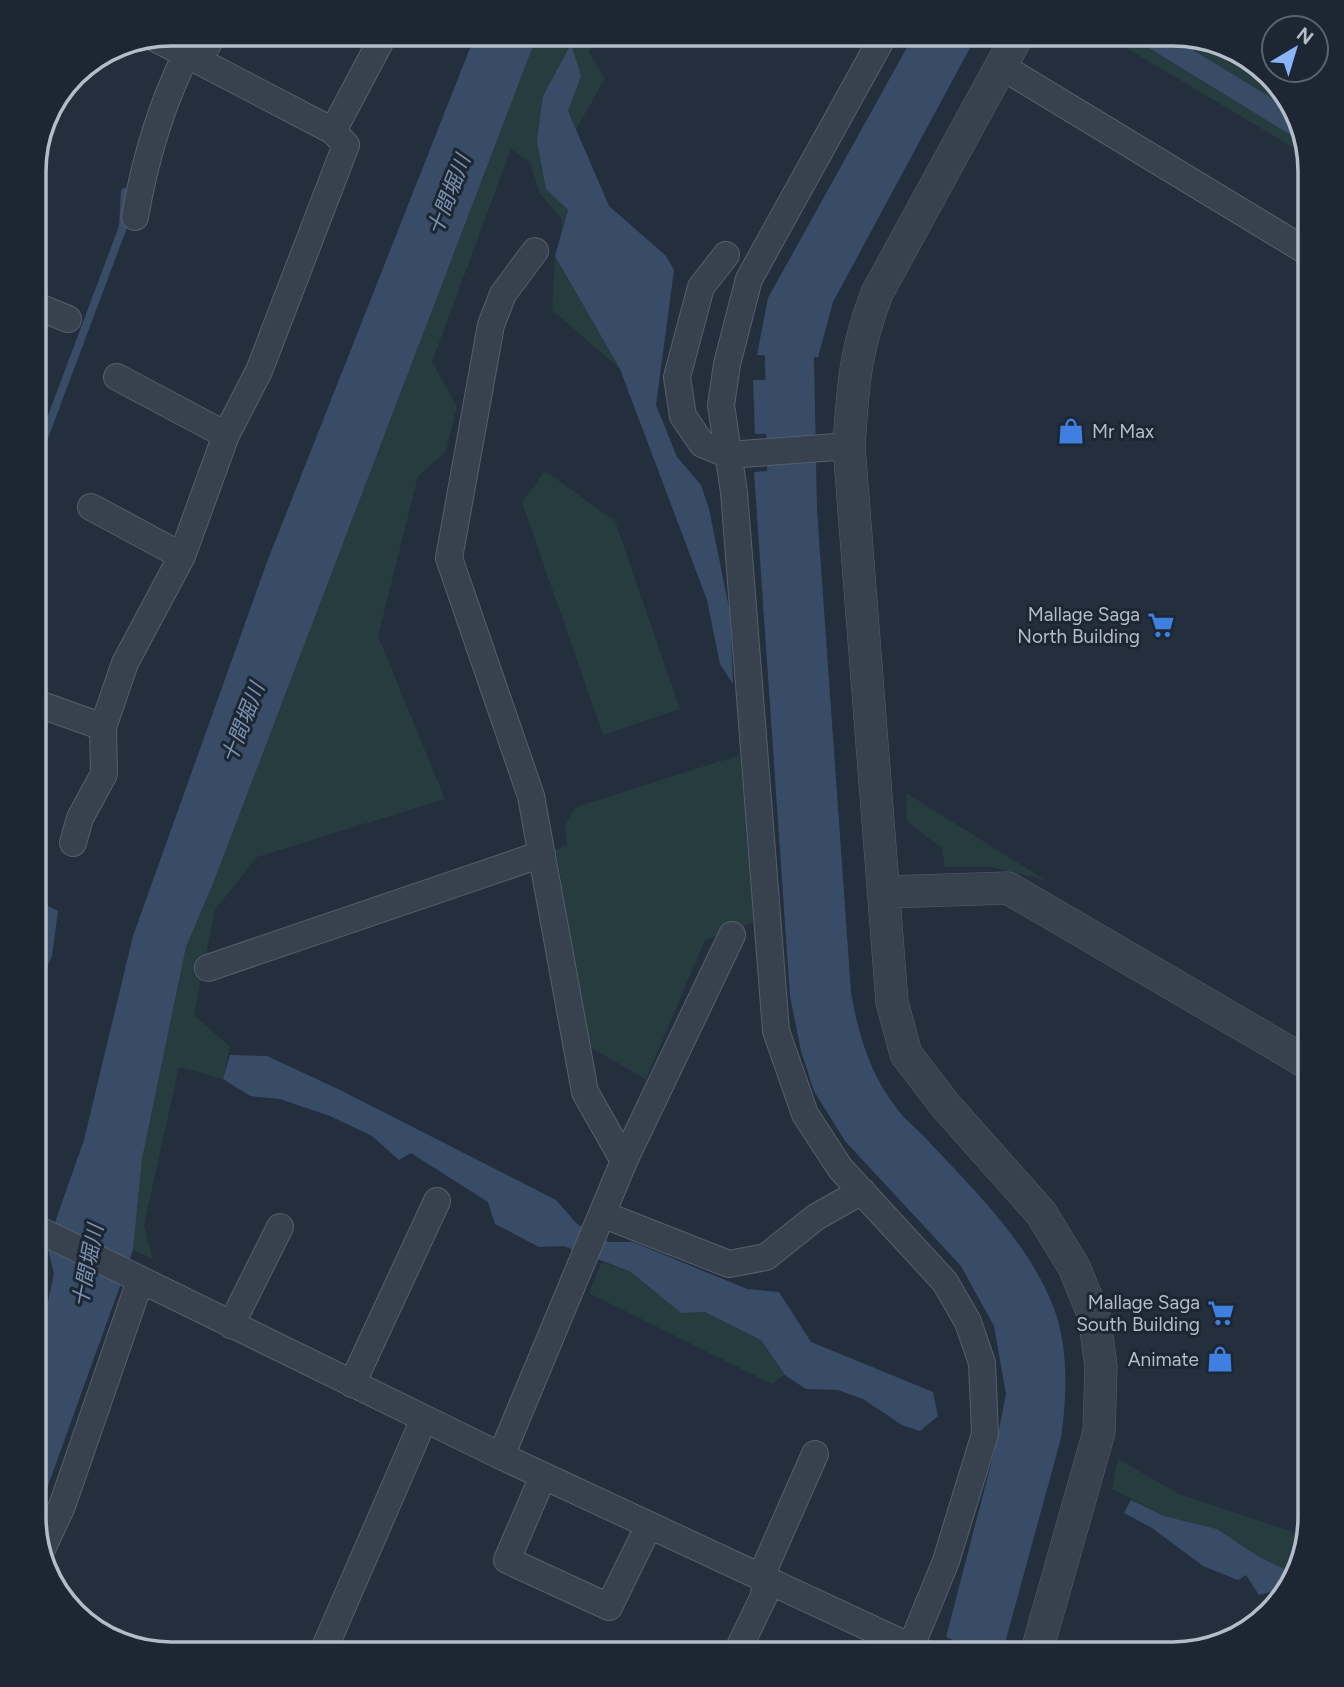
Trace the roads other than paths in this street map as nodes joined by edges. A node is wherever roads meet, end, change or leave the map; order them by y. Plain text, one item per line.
1 (171, 46) edge
2 (202, 46) edge
3 (378, 46) edge
4 (878, 46) edge
5 (1012, 46) edge
6 (193, 56) junction
7 (1001, 66) junction
8 (333, 131) junction
9 (135, 217) dead end
10 (1298, 246) edge
11 (535, 250) dead end
12 (726, 255) dead end
13 (46, 310) edge
14 (68, 319) dead end
15 (117, 377) dead end
16 (226, 435) junction
17 (839, 447) junction
18 (734, 455) junction
19 (91, 507) dead end
20 (182, 556) junction
21 (46, 707) edge
22 (103, 727) junction
23 (73, 843) dead end
24 (542, 854) junction
25 (886, 892) junction
26 (732, 935) dead end
27 (208, 968) dead end
28 (1298, 1057) edge
29 (624, 1161) junction
30 (862, 1191) junction
31 (436, 1201) dead end
32 (599, 1220) junction
33 (280, 1227) dead end
34 (46, 1232) edge
35 (137, 1278) junction
36 (231, 1325) junction
37 (352, 1384) junction
38 (424, 1419) junction
39 (815, 1454) dead end
40 (501, 1456) junction
41 (543, 1476) junction
42 (649, 1525) junction
43 (48, 1537) edge
44 (766, 1580) junction
45 (327, 1642) edge
46 (742, 1642) edge
47 (896, 1642) edge
48 (920, 1642) edge
49 (1040, 1642) edge

1 - 6 street
2 - 6 street
3 - 8 street
4 - 18 street
5 - 7 street
6 - 8 street
6 - 9 street
7 - 10 street
7 - 17 street
8 - 16 street
11 - 24 street
12 - 18 street
13 - 14 street
15 - 16 street
16 - 20 street
17 - 18 street
17 - 25 street
18 - 30 street
19 - 20 street
20 - 22 street
21 - 22 street
22 - 23 street
24 - 27 street
24 - 29 street
25 - 28 street
25 - 49 street
26 - 29 street
29 - 32 street
30 - 32 street
30 - 48 street
31 - 37 street
32 - 40 street
33 - 36 street
34 - 35 street
35 - 36 street
35 - 43 street
36 - 37 street
37 - 38 street
38 - 40 street
38 - 45 street
39 - 44 street
40 - 41 street
41 - 42 street
41 - 42 street
42 - 44 street
44 - 46 street
44 - 47 street

